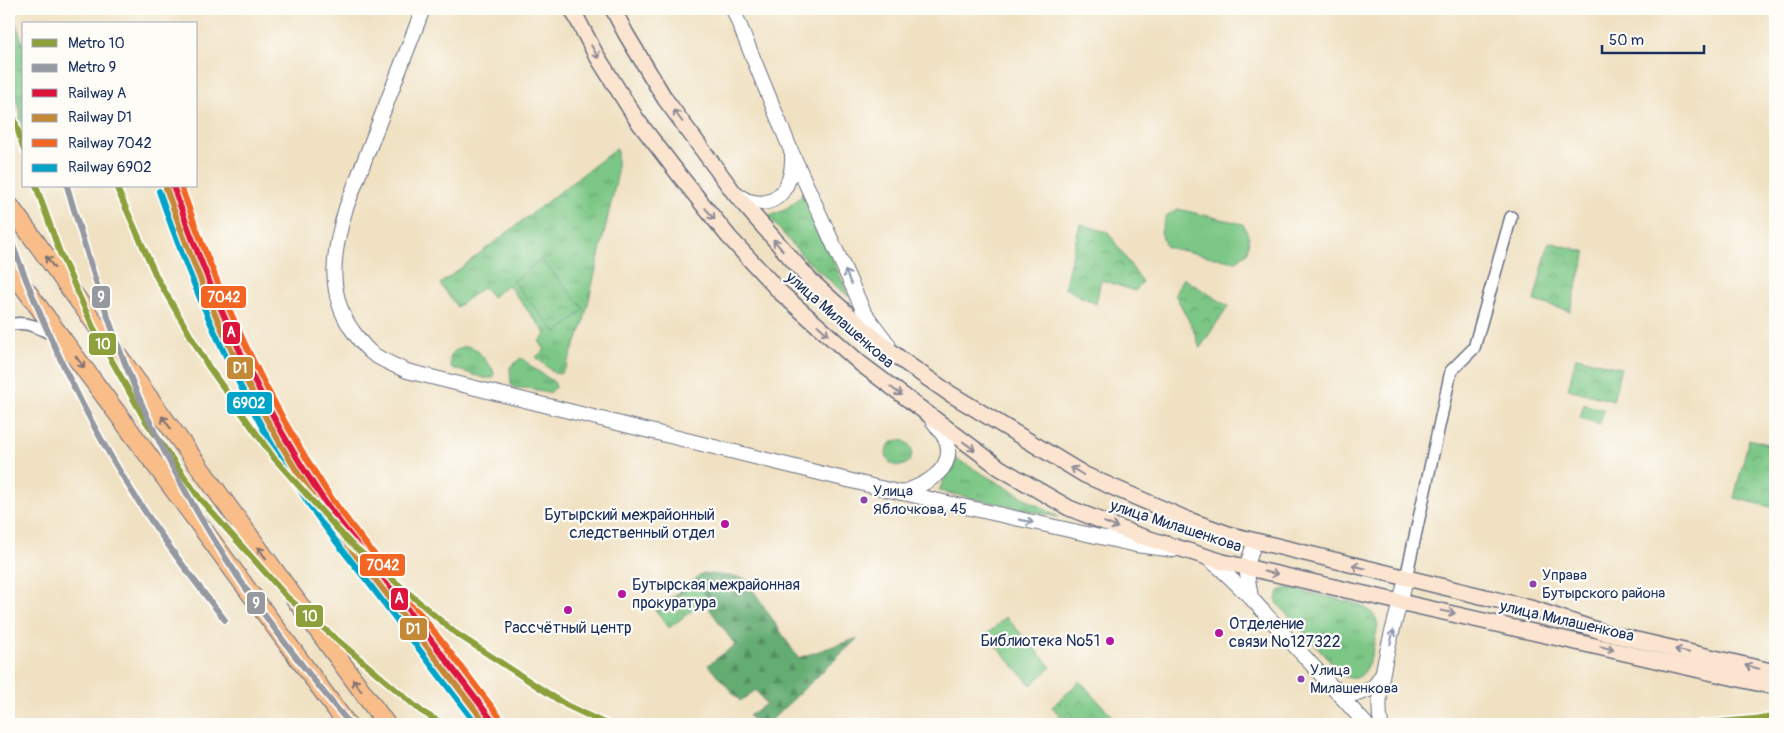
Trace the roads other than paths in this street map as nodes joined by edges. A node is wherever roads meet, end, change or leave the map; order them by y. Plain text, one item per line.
1 (424, 9) edge
2 (572, 9) edge
3 (613, 9) edge
4 (733, 9) edge
5 (792, 153) junction
6 (735, 194) junction
7 (9, 204) edge
8 (1511, 217) dead end
9 (9, 267) edge
10 (9, 325) edge
11 (65, 343) junction
12 (904, 361) junction
13 (930, 417) junction
14 (900, 493) junction
15 (1255, 541) junction
16 (1185, 551) junction
17 (1207, 558) junction
18 (1246, 568) junction
19 (1406, 578) junction
20 (1251, 598) junction
21 (1401, 602) junction
22 (1775, 672) edge
23 (1383, 673) junction
24 (1775, 687) edge
25 (1334, 688) junction
26 (347, 724) edge
27 (386, 724) edge
28 (1366, 724) edge
29 (1381, 724) edge

1 - 14 street
2 -> 13 main road, улица Милашенкова
6 -> 3 main road, улица Милашенкова
4 - 5 street
5 - 6 street
12 -> 5 street
12 -> 6 main road, улица Милашенкова
27 -> 7 main road
8 - 19 street
9 - 11 main road
10 - 11 street
11 -> 26 main road
15 -> 12 main road, улица Милашенкова
13 - 14 street
13 -> 16 main road, улица Милашенкова
14 -> 16 street
15 - 18 street
19 -> 15 main road, улица Милашенкова
16 - 17 main road, улица Милашенкова
17 - 18 main road, улица Милашенкова
17 - 20 street
18 - 20 street
18 -> 21 main road, улица Милашенкова
19 - 21 street
22 -> 19 main road, улица Милашенкова
20 - 25 street
23 -> 21 street
21 -> 24 main road, улица Милашенкова
23 - 25 street
23 - 29 street
25 - 28 street

